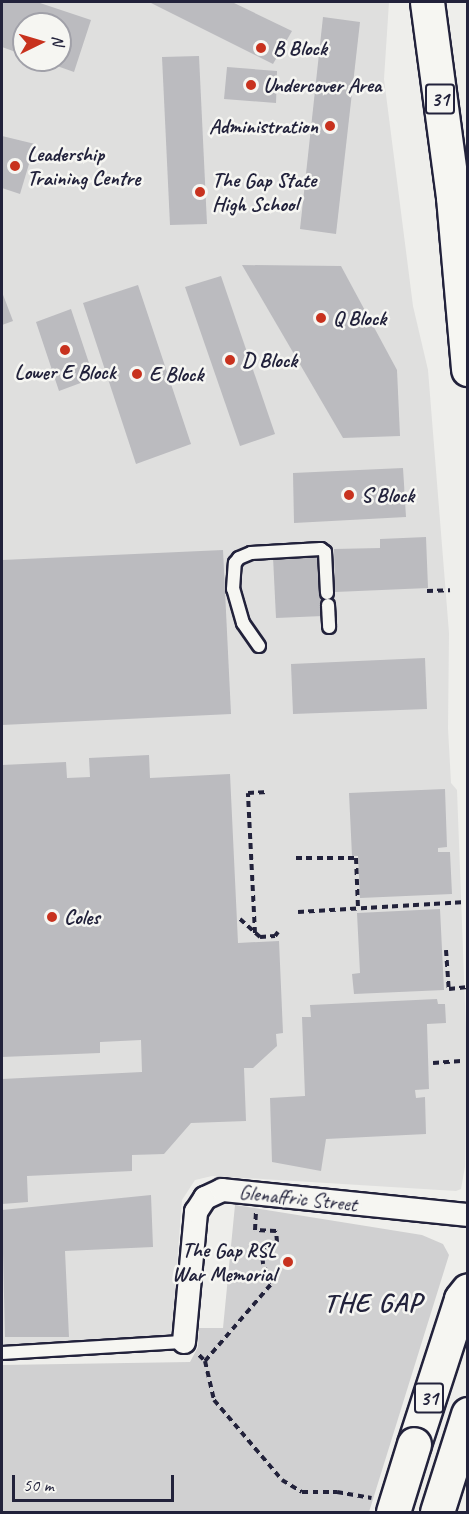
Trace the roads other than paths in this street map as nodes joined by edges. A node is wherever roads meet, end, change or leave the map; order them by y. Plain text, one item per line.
1 (427, 2) edge
2 (468, 369) edge
3 (329, 627) dead end
4 (259, 646) dead end
5 (468, 1215) edge
6 (468, 1290) edge
7 (184, 1342) joint
8 (2, 1353) edge
9 (468, 1414) edge
10 (385, 1506) edge
11 (437, 1512) edge

1 - 2 main road, 31
3 - 4 lane
5 - 7 street, Glenaffric Street
6 - 10 main road, 31, bridge
7 - 8 lane
9 - 11 main road, 31

